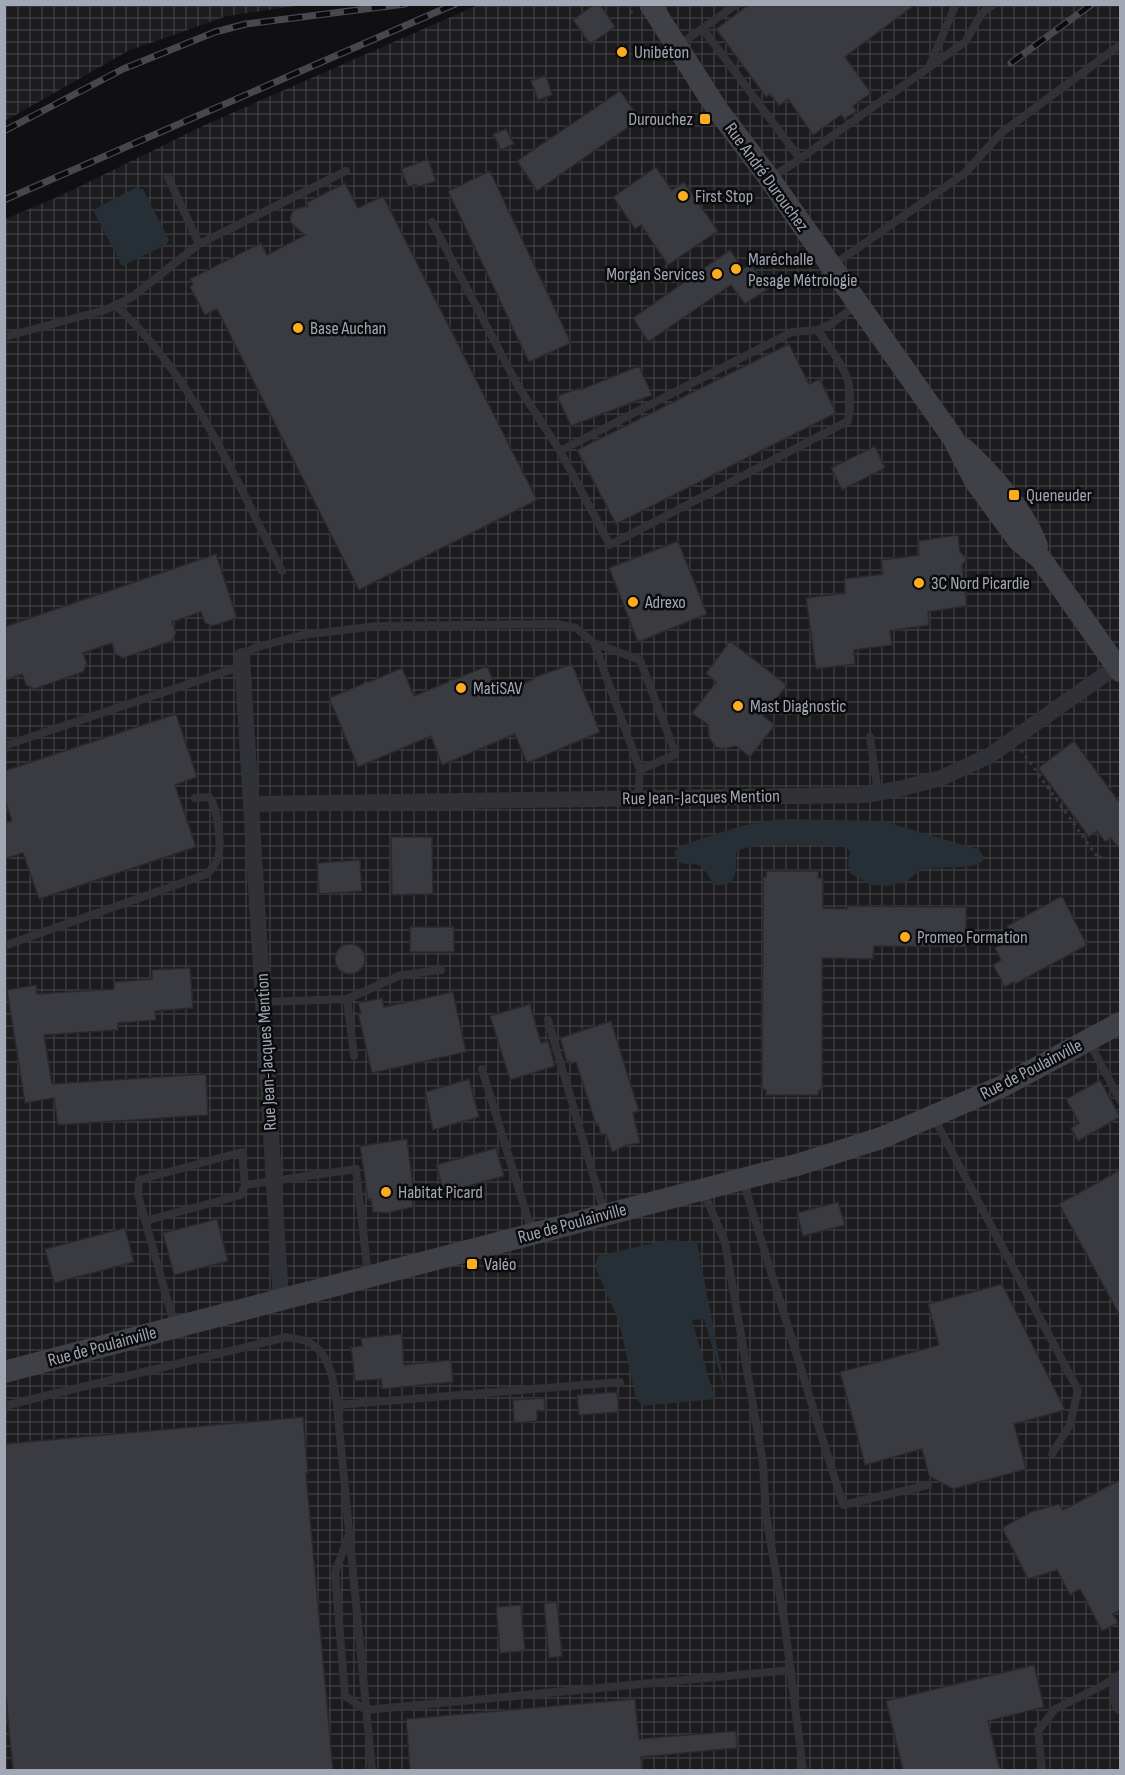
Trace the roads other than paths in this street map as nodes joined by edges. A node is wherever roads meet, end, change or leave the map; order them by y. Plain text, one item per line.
1 (638, 4) edge
2 (650, 4) edge
3 (736, 4) edge
4 (956, 4) edge
5 (994, 4) edge
6 (703, 29) junction
7 (671, 39) junction
8 (1120, 45) edge
9 (929, 67) junction
10 (800, 159) junction
11 (346, 171) dead end
12 (168, 177) dead end
13 (769, 178) junction
14 (432, 222) dead end
15 (199, 244) junction
16 (831, 266) junction
17 (858, 304) junction
18 (115, 305) junction
19 (818, 330) junction
20 (4, 338) edge
21 (560, 451) junction
22 (282, 571) dead end
23 (594, 643) junction
24 (242, 661) junction
25 (1119, 669) edge
26 (870, 737) dead end
27 (4, 746) edge
28 (640, 770) junction
29 (878, 793) junction
30 (638, 797) junction
31 (195, 798) dead end
32 (251, 804) junction
33 (4, 946) edge
34 (441, 970) dead end
35 (347, 999) junction
36 (263, 1002) junction
37 (548, 1020) dead end
38 (1120, 1023) edge
39 (1088, 1040) junction
40 (354, 1056) dead end
41 (482, 1069) dead end
42 (1120, 1100) edge
43 (933, 1116) junction
44 (742, 1178) junction
45 (273, 1180) junction
46 (245, 1185) junction
47 (702, 1188) junction
48 (605, 1215) junction
49 (145, 1221) junction
50 (532, 1234) junction
51 (368, 1277) junction
52 (281, 1300) junction
53 (175, 1327) junction
54 (4, 1372) edge
55 (620, 1382) dead end
56 (4, 1406) edge
57 (337, 1406) junction
58 (1052, 1454) dead end
59 (928, 1485) dead end
60 (350, 1534) junction
61 (791, 1670) junction
62 (1120, 1676) edge
63 (1120, 1706) edge
64 (366, 1710) junction
65 (372, 1770) edge
66 (803, 1770) edge
67 (1042, 1770) edge

1 - 7 street, Rue André Durouchez
2 - 7 street, Rue André Durouchez
3 - 6 lane
4 - 9 lane
5 - 9 lane
6 - 7 lane
6 - 10 lane
7 - 13 street, Rue André Durouchez
8 - 16 lane
9 - 10 lane
10 - 13 lane
11 - 15 lane
12 - 15 lane
13 - 16 street, Rue André Durouchez
14 - 21 lane
15 - 18 lane
16 - 17 street, Rue André Durouchez
17 - 19 lane
17 - 25 street, Rue André Durouchez
18 - 20 lane
18 - 22 lane
19 - 21 lane
19 - 21 lane
23 - 24 lane
23 - 28 lane
23 - 28 lane
24 - 27 lane
24 - 32 street, Rue Jean-Jacques Mention
25 - 29 street, Rue Jean-Jacques Mention
26 - 29 lane
28 - 30 lane
29 - 30 street, Rue Jean-Jacques Mention
30 - 32 street, Rue Jean-Jacques Mention
31 - 33 lane
32 - 36 street, Rue Jean-Jacques Mention
34 - 35 lane
35 - 36 lane
35 - 40 lane
36 - 45 street, Rue Jean-Jacques Mention
37 - 48 lane
38 - 39 street, Rue de Poulainville
39 - 42 lane
39 - 43 street, Rue de Poulainville
41 - 50 lane
43 - 44 street, Rue de Poulainville
43 - 58 lane
44 - 47 street, Rue de Poulainville
44 - 59 lane
45 - 46 lane
45 - 51 lane
45 - 52 street, Rue Jean-Jacques Mention
46 - 49 lane
46 - 49 lane
47 - 48 street, Rue de Poulainville
47 - 61 lane
48 - 50 street, Rue de Poulainville
49 - 53 lane
50 - 51 street, Rue de Poulainville
51 - 52 street, Rue de Poulainville
52 - 53 street, Rue de Poulainville
53 - 54 street, Rue de Poulainville
55 - 57 lane
56 - 57 lane
57 - 60 lane
60 - 64 lane
60 - 64 lane
61 - 64 lane
61 - 66 lane
62 - 63 street
62 - 67 lane
64 - 65 lane

